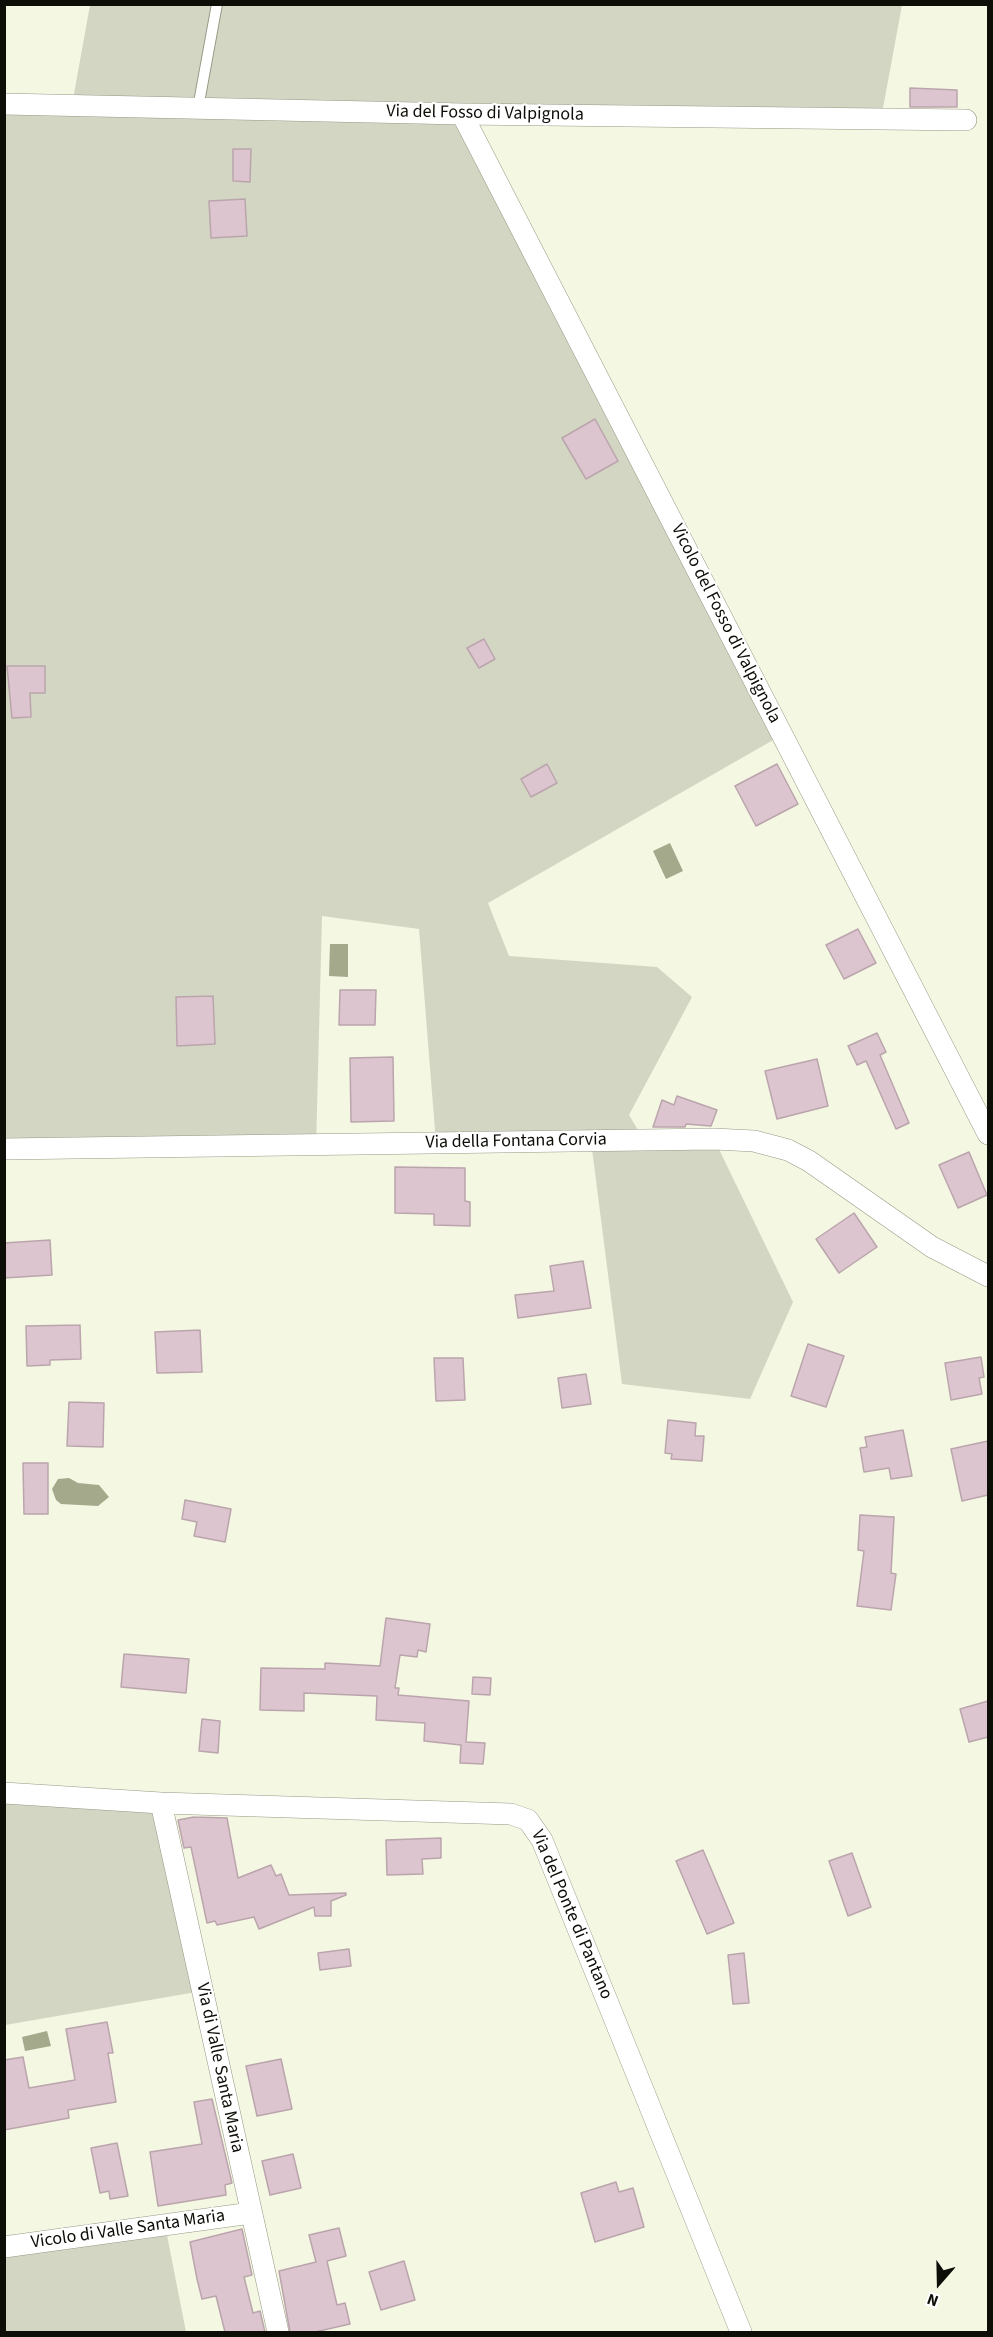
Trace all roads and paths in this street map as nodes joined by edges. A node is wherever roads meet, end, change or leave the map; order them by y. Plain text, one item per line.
1 (218, 4) edge
2 (4, 104) edge
3 (198, 108) junction
4 (462, 114) junction
5 (966, 120) dead end
6 (988, 1134) edge
7 (4, 1149) edge
8 (988, 1276) edge
9 (4, 1793) edge
10 (161, 1803) junction
11 (251, 2213) junction
12 (4, 2247) edge
13 (278, 2332) edge
14 (741, 2332) edge

1 - 3 lane
2 - 3 street, Via del Fosso di Valpignola
3 - 4 street, Via del Fosso di Valpignola
4 - 5 street, Via del Fosso di Valpignola
4 - 6 street, Vicolo del Fosso di Valpignola
7 - 8 street, Via della Fontana Corvia
9 - 10 street, Via del Ponte di Pantano
10 - 11 street, Via di Valle Santa Maria
10 - 14 street, Via del Ponte di Pantano
11 - 12 street, Vicolo di Valle Santa Maria
11 - 13 street, Via di Valle Santa Maria

